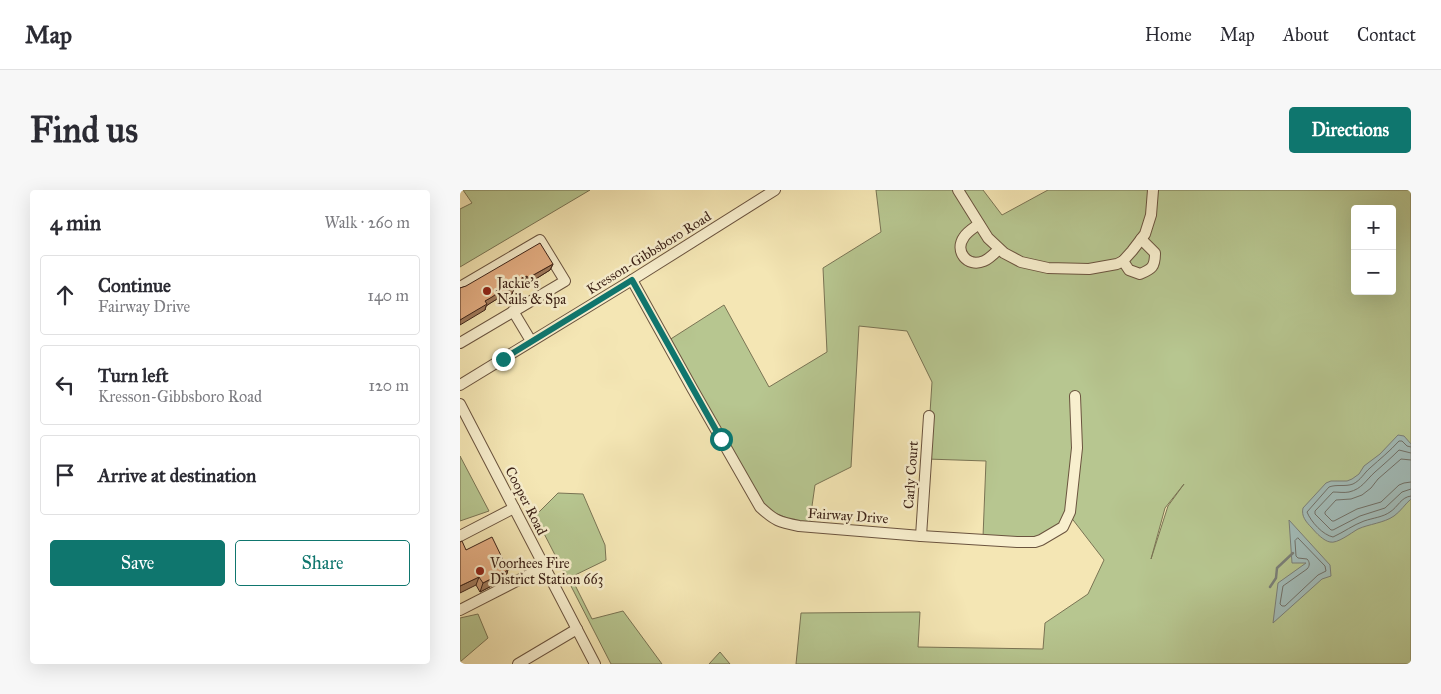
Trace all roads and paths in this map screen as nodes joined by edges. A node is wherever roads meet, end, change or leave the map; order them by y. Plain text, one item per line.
1 (775, 190) edge
2 (958, 190) edge
3 (1153, 190) edge
4 (979, 224) junction
5 (1141, 239) junction
6 (1000, 249) junction
7 (1123, 261) junction
8 (632, 280) junction
9 (460, 287) edge
10 (513, 311) junction
11 (531, 341) junction
12 (460, 343) edge
13 (460, 384) edge
14 (1075, 396) dead end
15 (460, 404) edge
16 (929, 416) dead end
17 (514, 508) junction
18 (460, 536) edge
19 (921, 536) junction
20 (544, 567) junction
21 (460, 610) edge
22 (577, 629) junction
23 (518, 664) edge
24 (595, 664) edge

1 - 8 street, Kresson-Gibbsboro Road
2 - 4 street
3 - 5 street
4 - 6 street
4 - 6 street
5 - 7 street
5 - 7 street
6 - 7 street
8 - 11 street, Kresson-Gibbsboro Road
8 - 19 street, Fairway Drive
9 - 10 street
10 - 11 street
10 - 12 street
11 - 13 street, Kresson-Gibbsboro Road
14 - 19 street, Fairway Drive
15 - 17 street, Cooper Road
16 - 19 street, Carly Court
17 - 18 street
17 - 20 street, Cooper Road
20 - 21 street
20 - 22 street, Cooper Road
22 - 23 street
22 - 24 street, Cooper Road

